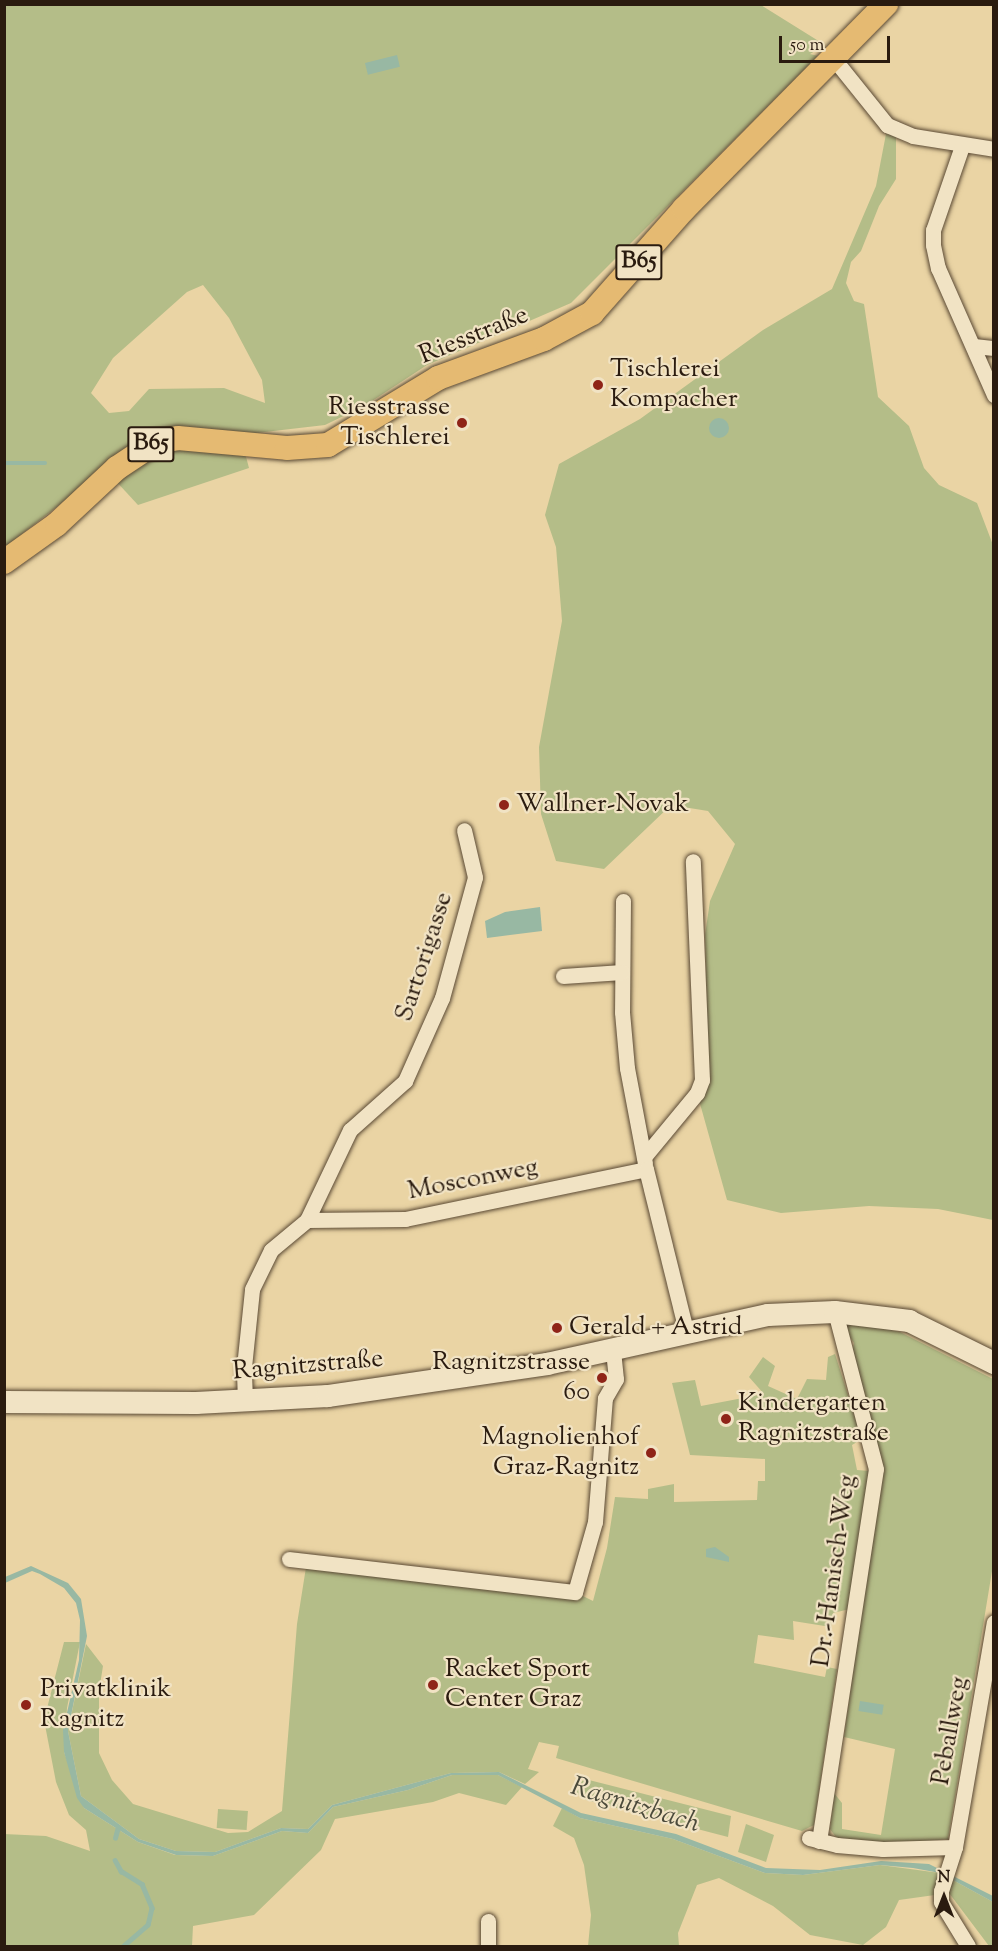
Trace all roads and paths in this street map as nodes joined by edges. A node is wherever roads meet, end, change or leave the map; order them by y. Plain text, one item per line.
1 (886, 4) edge
2 (834, 59) junction
3 (962, 146) junction
4 (993, 149) edge
5 (974, 346) junction
6 (993, 348) edge
7 (993, 395) edge
8 (4, 562) edge
9 (464, 830) dead end
10 (693, 861) dead end
11 (623, 901) dead end
12 (622, 972) junction
13 (563, 976) dead end
14 (645, 1163) junction
15 (307, 1220) junction
16 (835, 1312) junction
17 (686, 1331) junction
18 (613, 1350) junction
19 (993, 1364) edge
20 (245, 1401) junction
21 (4, 1402) edge
22 (289, 1558) dead end
23 (993, 1622) edge
24 (955, 1847) junction
25 (488, 1921) dead end
26 (488, 1947) edge
27 (968, 1947) edge

1 - 2 main road, Riesstraße / B65
2 - 3 street
2 - 8 main road, Riesstraße / B65
3 - 4 street
3 - 5 street
5 - 6 street
5 - 7 street
9 - 15 street, Sartorigasse
10 - 14 street
11 - 12 street
12 - 13 street
12 - 14 street
14 - 15 street, Mosconweg
14 - 17 street
15 - 20 street, Sartorigasse
16 - 17 main road, Ragnitzstraße
16 - 19 main road, Ragnitzstraße
16 - 24 street, Dr.-Hanisch-Weg
17 - 18 main road, Ragnitzstraße
18 - 20 main road, Ragnitzstraße
18 - 22 street
20 - 21 main road, Ragnitzstraße
23 - 24 street, Peballweg
24 - 27 street, Peballweg
25 - 26 street

